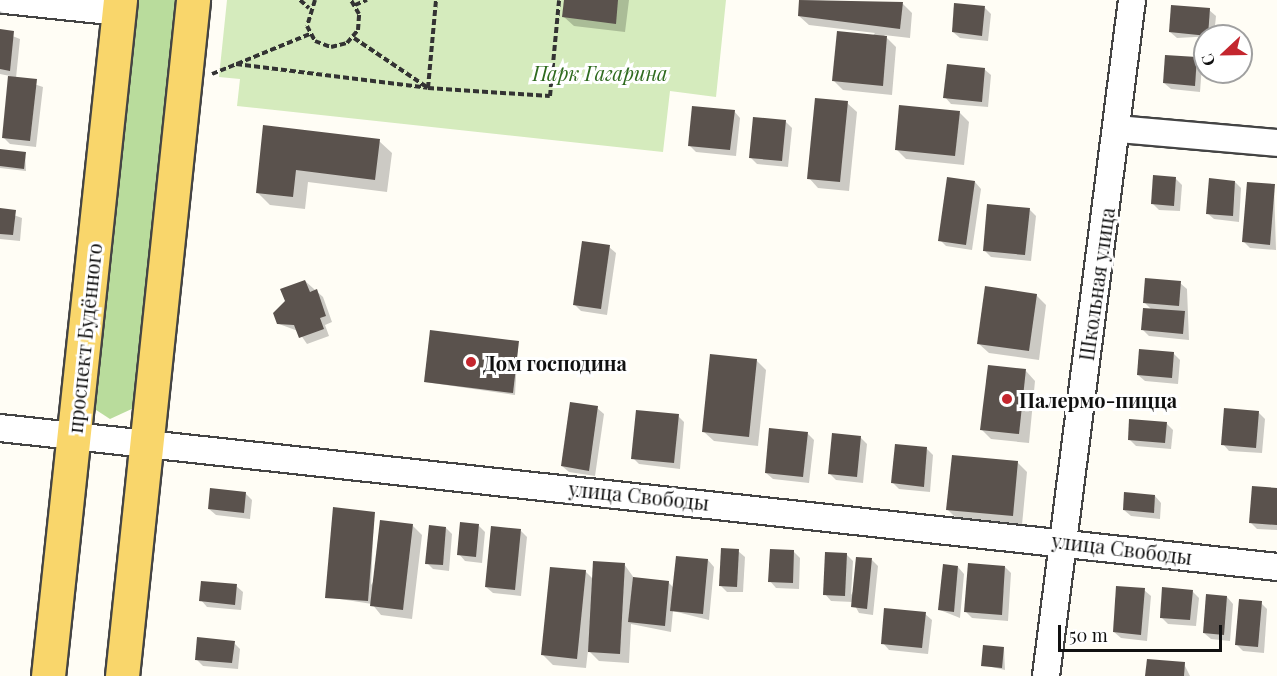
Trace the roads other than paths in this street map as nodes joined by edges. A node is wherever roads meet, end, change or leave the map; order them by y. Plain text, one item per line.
1 (5, 0) edge
2 (193, 0) edge
3 (1132, 0) edge
4 (119, 6) edge
5 (1118, 129) junction
6 (1277, 143) edge
7 (0, 428) edge
8 (73, 436) junction
9 (144, 442) junction
10 (1059, 540) junction
11 (1277, 567) edge
12 (48, 676) edge
13 (122, 676) edge
14 (1046, 676) edge

1 - 4 street
2 - 9 main road
3 - 5 street, Школьная улица
4 - 8 main road, проспект Будённого
5 - 6 street
5 - 10 street, Школьная улица
7 - 8 street, улица Свободы
8 - 9 street, улица Свободы
8 - 12 main road, проспект Будённого
9 - 10 street, улица Свободы
9 - 13 main road
10 - 11 street, улица Свободы
10 - 14 street, Школьная улица

